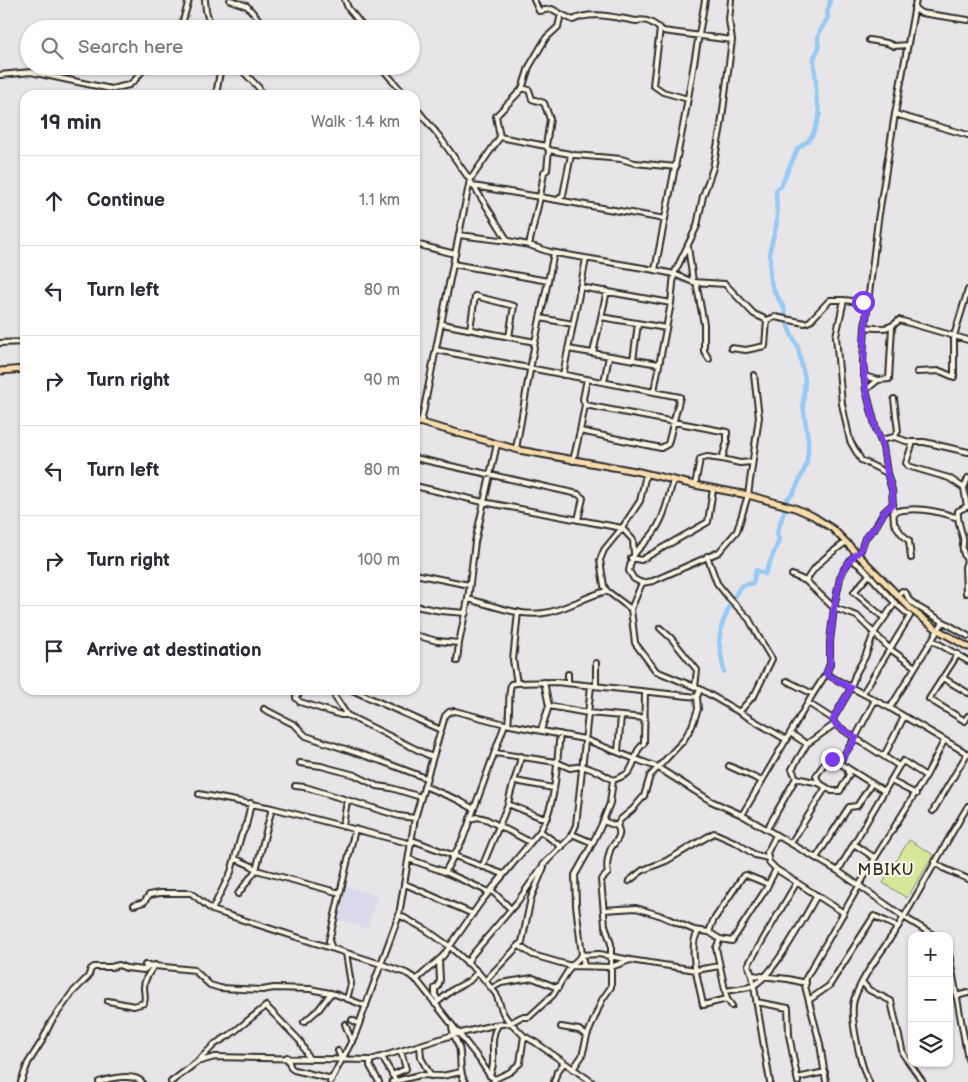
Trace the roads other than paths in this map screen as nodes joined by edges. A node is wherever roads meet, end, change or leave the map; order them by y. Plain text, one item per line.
1 (189, 0) edge
2 (206, 0) edge
3 (230, 0) edge
4 (345, 0) edge
5 (534, 0) edge
6 (705, 0) edge
7 (732, 0) edge
8 (916, 0) edge
9 (914, 8) junction
10 (561, 14) junction
11 (183, 20) edge
12 (209, 20) edge
13 (259, 20) edge
14 (358, 20) edge
15 (968, 20) edge
16 (660, 29) junction
17 (700, 35) junction
18 (732, 40) junction
19 (868, 40) dead end
20 (908, 45) junction
21 (20, 73) edge
22 (0, 75) edge
23 (45, 75) edge
24 (139, 75) edge
25 (220, 75) edge
26 (247, 75) edge
27 (387, 75) edge
28 (522, 88) junction
29 (217, 90) edge
30 (260, 90) edge
31 (400, 90) edge
32 (688, 99) junction
33 (420, 114) edge
34 (895, 114) junction
35 (968, 135) edge
36 (500, 137) junction
37 (548, 148) junction
38 (571, 154) junction
39 (676, 167) junction
40 (470, 180) junction
41 (471, 185) junction
42 (540, 197) junction
43 (558, 200) junction
44 (665, 219) junction
45 (459, 235) junction
46 (508, 241) junction
47 (420, 245) edge
48 (530, 245) junction
49 (688, 246) junction
50 (554, 253) junction
51 (455, 254) junction
52 (586, 259) junction
53 (454, 264) junction
54 (655, 270) junction
55 (674, 274) junction
56 (548, 280) junction
57 (694, 282) junction
58 (580, 287) junction
59 (968, 290) edge
60 (606, 291) junction
61 (844, 300) junction
62 (671, 303) junction
63 (868, 303) junction
64 (961, 312) junction
65 (968, 313) edge
66 (601, 317) junction
67 (540, 318) junction
68 (767, 320) junction
69 (442, 324) junction
70 (573, 324) junction
71 (638, 324) junction
72 (892, 326) junction
73 (865, 327) junction
74 (666, 328) junction
75 (470, 329) junction
76 (954, 336) junction
77 (509, 337) junction
78 (968, 340) edge
79 (20, 342) edge
80 (535, 342) junction
81 (0, 343) edge
82 (731, 348) dead end
83 (568, 349) junction
84 (436, 350) junction
85 (593, 354) junction
86 (609, 356) junction
87 (633, 360) junction
88 (710, 360) dead end
89 (659, 364) junction
90 (530, 368) junction
91 (20, 369) edge
92 (0, 371) edge
93 (917, 372) dead end
94 (754, 374) dead end
95 (563, 375) junction
96 (864, 376) junction
97 (587, 379) junction
98 (878, 380) junction
99 (604, 382) junction
100 (866, 390) junction
101 (654, 391) junction
102 (894, 399) dead end
103 (585, 405) junction
104 (674, 422) junction
105 (421, 423) joint
106 (580, 431) junction
107 (894, 437) junction
108 (881, 440) junction
109 (913, 442) junction
110 (497, 444) junction
111 (516, 449) junction
112 (968, 452) edge
113 (420, 459) edge
114 (722, 459) junction
115 (573, 461) junction
116 (752, 462) junction
117 (887, 473) junction
118 (646, 474) junction
119 (490, 475) junction
120 (968, 478) edge
121 (672, 480) junction
122 (694, 485) junction
123 (420, 487) edge
124 (964, 488) junction
125 (714, 489) junction
126 (748, 495) junction
127 (483, 502) junction
128 (893, 504) junction
129 (967, 507) edge
130 (893, 512) junction
131 (958, 516) junction
132 (578, 520) junction
133 (622, 528) junction
134 (846, 542) junction
135 (634, 553) junction
136 (857, 553) junction
137 (707, 556) junction
138 (631, 558) junction
139 (911, 558) dead end
140 (851, 559) junction
141 (420, 575) edge
142 (792, 575) dead end
143 (869, 575) junction
144 (806, 581) junction
145 (642, 583) junction
146 (469, 585) junction
147 (607, 591) junction
148 (966, 593) dead end
149 (897, 596) junction
150 (468, 599) junction
151 (895, 603) junction
152 (420, 607) edge
153 (834, 608) junction
154 (631, 610) junction
155 (518, 612) junction
156 (466, 613) junction
157 (884, 618) junction
158 (943, 622) junction
159 (660, 628) dead end
160 (938, 630) junction
161 (874, 633) junction
162 (420, 636) edge
163 (968, 636) edge
164 (932, 640) junction
165 (459, 643) junction
166 (968, 647) edge
167 (890, 649) junction
168 (958, 654) junction
169 (968, 660) edge
170 (457, 661) dead end
171 (596, 663) dead end
172 (915, 667) junction
173 (568, 674) dead end
174 (826, 674) junction
175 (943, 678) junction
176 (787, 681) dead end
177 (544, 682) junction
178 (517, 683) junction
179 (568, 683) junction
180 (591, 686) junction
181 (596, 686) junction
182 (697, 688) junction
183 (851, 688) junction
184 (646, 692) junction
185 (863, 693) junction
186 (968, 693) edge
187 (812, 694) junction
188 (297, 695) edge
189 (334, 695) edge
190 (363, 695) edge
191 (697, 697) junction
192 (875, 700) junction
193 (808, 703) junction
194 (549, 706) junction
195 (890, 708) junction
196 (264, 709) dead end
197 (740, 712) junction
198 (588, 713) junction
199 (347, 715) junction
200 (621, 716) junction
201 (968, 716) edge
202 (904, 717) junction
203 (645, 718) junction
204 (834, 721) junction
205 (507, 724) junction
206 (441, 730) junction
207 (541, 730) junction
208 (790, 733) junction
209 (560, 734) junction
210 (856, 738) junction
211 (584, 739) junction
212 (787, 740) junction
213 (944, 740) junction
214 (807, 744) junction
215 (618, 751) junction
216 (495, 753) junction
217 (968, 754) edge
218 (522, 756) junction
219 (884, 756) junction
220 (432, 757) junction
221 (635, 758) junction
222 (556, 762) junction
223 (300, 763) dead end
224 (839, 763) junction
225 (582, 766) junction
226 (729, 766) dead end
227 (899, 766) junction
228 (657, 767) junction
229 (846, 767) junction
230 (926, 776) junction
231 (426, 778) junction
232 (796, 778) junction
233 (613, 780) junction
234 (515, 781) junction
235 (762, 781) junction
236 (891, 781) junction
237 (818, 783) junction
238 (872, 783) junction
239 (295, 786) dead end
240 (424, 786) junction
241 (826, 787) junction
242 (553, 788) junction
243 (884, 791) junction
244 (199, 794) dead end
245 (916, 794) junction
246 (421, 797) junction
247 (347, 801) junction
248 (251, 803) junction
249 (508, 804) junction
250 (968, 806) edge
251 (272, 808) junction
252 (474, 809) junction
253 (933, 811) dead end
254 (742, 815) junction
255 (548, 817) junction
256 (415, 818) junction
257 (470, 820) junction
258 (603, 821) junction
259 (343, 825) junction
260 (499, 825) junction
261 (617, 826) junction
262 (355, 829) junction
263 (767, 829) junction
264 (540, 831) junction
265 (572, 834) junction
266 (776, 835) junction
267 (412, 842) junction
268 (530, 842) junction
269 (593, 843) junction
270 (791, 843) junction
271 (854, 844) junction
272 (562, 847) junction
273 (453, 856) junction
274 (768, 858) junction
275 (816, 858) junction
276 (875, 858) junction
277 (236, 859) junction
278 (409, 859) junction
279 (934, 862) junction
280 (544, 864) junction
281 (482, 867) junction
282 (776, 869) junction
283 (256, 870) junction
284 (838, 871) junction
285 (445, 872) junction
286 (503, 874) junction
287 (968, 879) edge
288 (628, 881) dead end
289 (796, 882) junction
290 (405, 884) junction
291 (768, 884) junction
292 (860, 884) junction
293 (490, 891) junction
294 (238, 894) dead end
295 (340, 894) junction
296 (818, 895) junction
297 (134, 905) dead end
298 (511, 909) junction
299 (212, 910) junction
300 (604, 910) junction
301 (844, 913) junction
302 (473, 914) junction
303 (399, 915) junction
304 (904, 917) junction
305 (898, 927) junction
306 (699, 931) junction
307 (709, 932) junction
308 (928, 932) edge
309 (720, 939) junction
310 (518, 945) junction
311 (449, 946) junction
312 (333, 948) junction
313 (346, 952) junction
314 (582, 955) junction
315 (612, 955) junction
316 (439, 960) junction
317 (630, 960) junction
318 (467, 963) junction
319 (381, 964) junction
320 (145, 965) dead end
321 (153, 965) junction
322 (571, 966) junction
323 (584, 966) junction
324 (720, 966) junction
325 (611, 967) junction
326 (696, 970) junction
327 (478, 972) junction
328 (752, 975) junction
329 (765, 975) junction
330 (953, 977) edge
331 (416, 980) junction
332 (486, 980) junction
333 (806, 983) junction
334 (863, 983) junction
335 (754, 986) junction
336 (492, 988) junction
337 (558, 988) junction
338 (726, 990) junction
339 (331, 993) junction
340 (968, 993) edge
341 (956, 996) junction
342 (348, 999) junction
343 (727, 999) junction
344 (809, 1000) junction
345 (108, 1001) dead end
346 (437, 1002) junction
347 (756, 1002) junction
348 (366, 1006) junction
349 (732, 1006) dead end
350 (352, 1020) dead end
351 (304, 1022) dead end
352 (510, 1023) junction
353 (345, 1024) dead end
354 (359, 1024) junction
355 (498, 1025) junction
356 (561, 1027) dead end
357 (456, 1034) junction
358 (524, 1036) junction
359 (587, 1036) junction
360 (352, 1042) junction
361 (420, 1045) junction
362 (338, 1051) dead end
363 (402, 1051) junction
364 (382, 1056) junction
365 (287, 1057) junction
366 (309, 1059) junction
367 (342, 1060) junction
368 (370, 1060) junction
369 (968, 1060) edge
370 (197, 1062) junction
371 (564, 1063) junction
372 (573, 1069) junction
373 (461, 1072) junction
374 (825, 1072) junction
375 (392, 1074) junction
376 (430, 1076) junction
377 (490, 1076) junction
378 (177, 1077) junction
379 (798, 1080) edge
380 (331, 1081) edge
381 (394, 1081) edge
382 (494, 1081) edge
383 (21, 1082) edge
384 (99, 1082) edge
385 (142, 1082) edge
386 (171, 1082) edge
387 (175, 1082) edge
388 (379, 1082) edge
389 (465, 1082) edge
390 (554, 1082) edge
391 (592, 1082) edge
392 (770, 1082) edge
393 (826, 1082) edge
394 (869, 1082) edge
395 (923, 1082) edge

1 - 11 street
2 - 12 street
3 - 13 street
4 - 14 street
5 - 10 street
6 - 17 street
7 - 18 street
8 - 9 street
9 - 15 street
9 - 20 street
10 - 16 street
10 - 28 street
16 - 17 street
16 - 32 street
17 - 18 street
17 - 32 street
18 - 49 street
19 - 20 street
20 - 34 street
21 - 22 street
23 - 24 street
25 - 29 street
26 - 30 street
27 - 31 street
28 - 36 street
28 - 37 street
32 - 39 street
33 - 40 street
34 - 35 street
34 - 63 street
36 - 37 street
36 - 40 street
37 - 38 street
37 - 42 street
38 - 39 street
38 - 43 street
39 - 44 street
40 - 41 street
41 - 42 street
41 - 45 street
41 - 46 street
42 - 43 street
42 - 48 street
43 - 44 street
44 - 54 street
45 - 46 street
45 - 51 street
46 - 48 street
47 - 51 street
48 - 50 street
49 - 55 street
49 - 57 street
50 - 52 street
50 - 56 street
51 - 53 street
52 - 54 street
52 - 58 street
53 - 56 street
53 - 69 street
54 - 55 street
55 - 57 street
55 - 62 street
56 - 67 street
57 - 68 street
57 - 88 street
58 - 60 street
58 - 70 street
59 - 64 street
60 - 62 street
60 - 66 street
61 - 63 street
61 - 68 street
61 - 117 street
62 - 74 street
63 - 73 street
64 - 65 street
64 - 76 street
66 - 71 street
66 - 85 street
67 - 70 street
67 - 80 street
68 - 82 street
69 - 75 street
69 - 84 street
70 - 83 street
71 - 74 street
71 - 87 street
72 - 73 street
72 - 76 street
72 - 98 street
73 - 96 street
74 - 89 street
75 - 77 street
75 - 77 street
76 - 78 street
76 - 93 street
77 - 80 street
79 - 81 street
80 - 90 street
83 - 85 street
83 - 95 street
84 - 90 street
84 - 105 street
85 - 86 street
86 - 87 street
86 - 99 street
87 - 89 street
89 - 101 street
90 - 95 street
90 - 111 street
91 - 92 main road
94 - 116 street
95 - 97 street
96 - 98 street
96 - 100 street
97 - 99 street
97 - 103 street
98 - 100 street
99 - 101 street
100 - 108 street
101 - 104 street
102 - 107 street
103 - 104 street
103 - 106 street
104 - 106 street
104 - 114 street
105 - 110 main road
106 - 115 street
107 - 108 street
107 - 109 street
108 - 117 street
109 - 112 street
109 - 124 street
110 - 111 main road
110 - 119 street
111 - 115 main road
113 - 119 street
114 - 116 street
114 - 122 street
115 - 118 main road
116 - 126 street
117 - 128 street
118 - 121 main road
118 - 133 street
119 - 127 street
119 - 132 street
120 - 124 street
121 - 122 main road
121 - 135 street
122 - 125 main road
123 - 127 street
124 - 129 street
125 - 126 main road
125 - 138 street
126 - 134 main road
126 - 137 street
127 - 132 street
127 - 146 street
128 - 130 street
128 - 136 street
129 - 131 street
130 - 131 street
130 - 139 street
131 - 148 street
132 - 133 street
133 - 135 street
133 - 147 street
134 - 136 main road
134 - 144 street
135 - 138 street
136 - 140 street
136 - 149 main road
137 - 145 street
137 - 197 street
138 - 145 street
140 - 143 street
140 - 153 street
141 - 146 street
142 - 144 street
143 - 151 street
143 - 157 street
144 - 153 street
145 - 154 street
146 - 150 street
147 - 154 street
147 - 155 street
149 - 158 street
149 - 160 main road
150 - 155 street
150 - 156 street
151 - 157 street
151 - 167 street
152 - 156 street
153 - 161 street
153 - 174 street
154 - 182 street
155 - 178 street
156 - 165 street
157 - 161 street
158 - 160 street
158 - 163 street
159 - 182 street
160 - 164 street
160 - 166 main road
161 - 167 street
161 - 183 street
162 - 165 street
164 - 168 street
164 - 172 street
165 - 170 street
167 - 172 street
167 - 185 street
168 - 169 street
168 - 175 street
171 - 181 street
172 - 195 street
173 - 179 street
174 - 183 street
174 - 187 street
175 - 186 street
175 - 201 street
176 - 187 street
177 - 178 street
177 - 179 street
177 - 194 street
178 - 205 street
179 - 180 street
180 - 181 street
180 - 198 street
181 - 184 street
182 - 191 street
182 - 197 street
183 - 185 street
183 - 204 street
184 - 191 street
184 - 203 street
185 - 192 street
187 - 193 street
188 - 199 street
189 - 199 street
190 - 206 street
191 - 228 street
192 - 195 street
192 - 210 street
193 - 204 street
193 - 208 street
194 - 198 street
194 - 207 street
195 - 202 street
196 - 231 street
197 - 212 street
198 - 200 street
198 - 211 street
199 - 220 street
200 - 203 street
200 - 215 street
202 - 213 street
202 - 219 street
203 - 221 street
204 - 210 street
204 - 214 street
205 - 206 street
205 - 207 street
205 - 216 street
206 - 220 street
207 - 209 street
208 - 212 street
208 - 214 street
209 - 211 street
209 - 222 street
210 - 219 street
210 - 224 street
211 - 215 street
211 - 225 street
212 - 235 street
213 - 217 street
213 - 230 street
214 - 232 street
215 - 221 street
216 - 218 street
216 - 252 street
217 - 253 street
218 - 222 street
218 - 234 street
219 - 227 street
220 - 231 street
221 - 228 street
221 - 233 street
222 - 225 street
222 - 242 street
223 - 246 street
224 - 229 street
224 - 237 street
225 - 233 street
225 - 265 street
226 - 235 street
227 - 230 street
227 - 236 street
228 - 254 street
228 - 261 street
229 - 238 street
229 - 241 street
230 - 245 street
231 - 240 street
232 - 237 street
232 - 263 street
233 - 258 street
234 - 242 street
234 - 249 street
235 - 254 street
236 - 243 street
236 - 245 street
237 - 241 street
238 - 243 street
238 - 275 street
239 - 247 street
240 - 246 street
240 - 252 street
241 - 270 street
242 - 255 street
243 - 271 street
244 - 248 street
245 - 276 street
246 - 256 street
247 - 256 street
247 - 259 street
248 - 251 street
248 - 277 street
249 - 255 street
249 - 260 street
250 - 279 street
251 - 259 street
251 - 283 street
252 - 257 street
254 - 263 street
255 - 264 street
256 - 267 street
257 - 260 street
257 - 273 street
258 - 261 street
258 - 269 street
259 - 262 street
260 - 268 street
260 - 281 street
261 - 300 street
262 - 267 street
262 - 295 street
263 - 266 street
264 - 268 street
264 - 272 street
265 - 269 street
265 - 272 street
266 - 270 street
266 - 274 street
267 - 273 street
267 - 278 street
268 - 286 street
269 - 314 street
270 - 275 street
271 - 276 street
271 - 284 street
272 - 280 street
273 - 281 street
273 - 285 street
274 - 282 street
274 - 288 street
275 - 284 street
276 - 292 street
277 - 283 street
277 - 299 street
278 - 285 street
278 - 290 street
279 - 287 street
279 - 304 street
280 - 298 street
280 - 310 street
281 - 286 street
282 - 289 street
282 - 291 street
283 - 294 street
283 - 295 street
284 - 292 street
285 - 293 street
286 - 293 street
289 - 296 street
289 - 328 street
290 - 302 street
290 - 303 street
291 - 307 street
291 - 309 street
292 - 301 street
292 - 304 street
293 - 298 street
293 - 302 street
295 - 312 street
296 - 301 street
296 - 329 street
297 - 299 street
298 - 318 street
299 - 312 street
300 - 306 street
300 - 315 street
301 - 333 street
302 - 311 street
303 - 311 street
303 - 319 street
304 - 305 street
304 - 308 street
305 - 334 street
305 - 344 street
306 - 307 street
306 - 326 street
307 - 309 street
309 - 324 street
310 - 322 street
310 - 332 street
311 - 316 street
311 - 318 street
312 - 313 street
313 - 319 street
313 - 342 street
314 - 315 street
314 - 322 street
314 - 323 street
315 - 317 street
315 - 325 street
316 - 331 street
316 - 346 street
317 - 325 street
317 - 326 street
318 - 327 street
319 - 331 street
319 - 348 street
320 - 321 street
321 - 339 street
321 - 345 street
321 - 383 street
322 - 323 street
322 - 337 street
323 - 325 street
324 - 326 street
324 - 338 street
325 - 359 street
326 - 343 street
327 - 332 street
327 - 346 street
328 - 329 street
328 - 335 street
329 - 333 street
329 - 335 street
330 - 341 street
331 - 346 street
332 - 336 street
333 - 344 street
334 - 394 street
334 - 395 street
335 - 338 street
335 - 347 street
336 - 337 street
336 - 352 street
337 - 352 street
338 - 343 street
339 - 342 street
339 - 351 street
340 - 341 street
341 - 369 street
342 - 348 street
343 - 349 street
344 - 374 street
346 - 357 street
347 - 379 street
347 - 392 street
348 - 354 street
350 - 354 street
352 - 355 street
352 - 358 street
353 - 360 street
354 - 360 street
355 - 357 street
355 - 377 street
356 - 359 street
357 - 361 street
357 - 373 street
357 - 377 street
358 - 371 street
358 - 382 street
359 - 372 street
360 - 367 street
361 - 363 street
361 - 376 street
362 - 367 street
363 - 364 street
363 - 375 street
364 - 368 street
364 - 375 street
365 - 366 street
365 - 370 street
365 - 380 street
366 - 367 street
366 - 370 street
367 - 368 street
367 - 380 street
368 - 388 street
370 - 378 street
371 - 372 street
371 - 390 street
372 - 391 street
373 - 376 street
373 - 389 street
374 - 379 street
374 - 393 street
375 - 381 street
376 - 381 street
377 - 382 street
378 - 386 street
378 - 387 street
384 - 385 street

